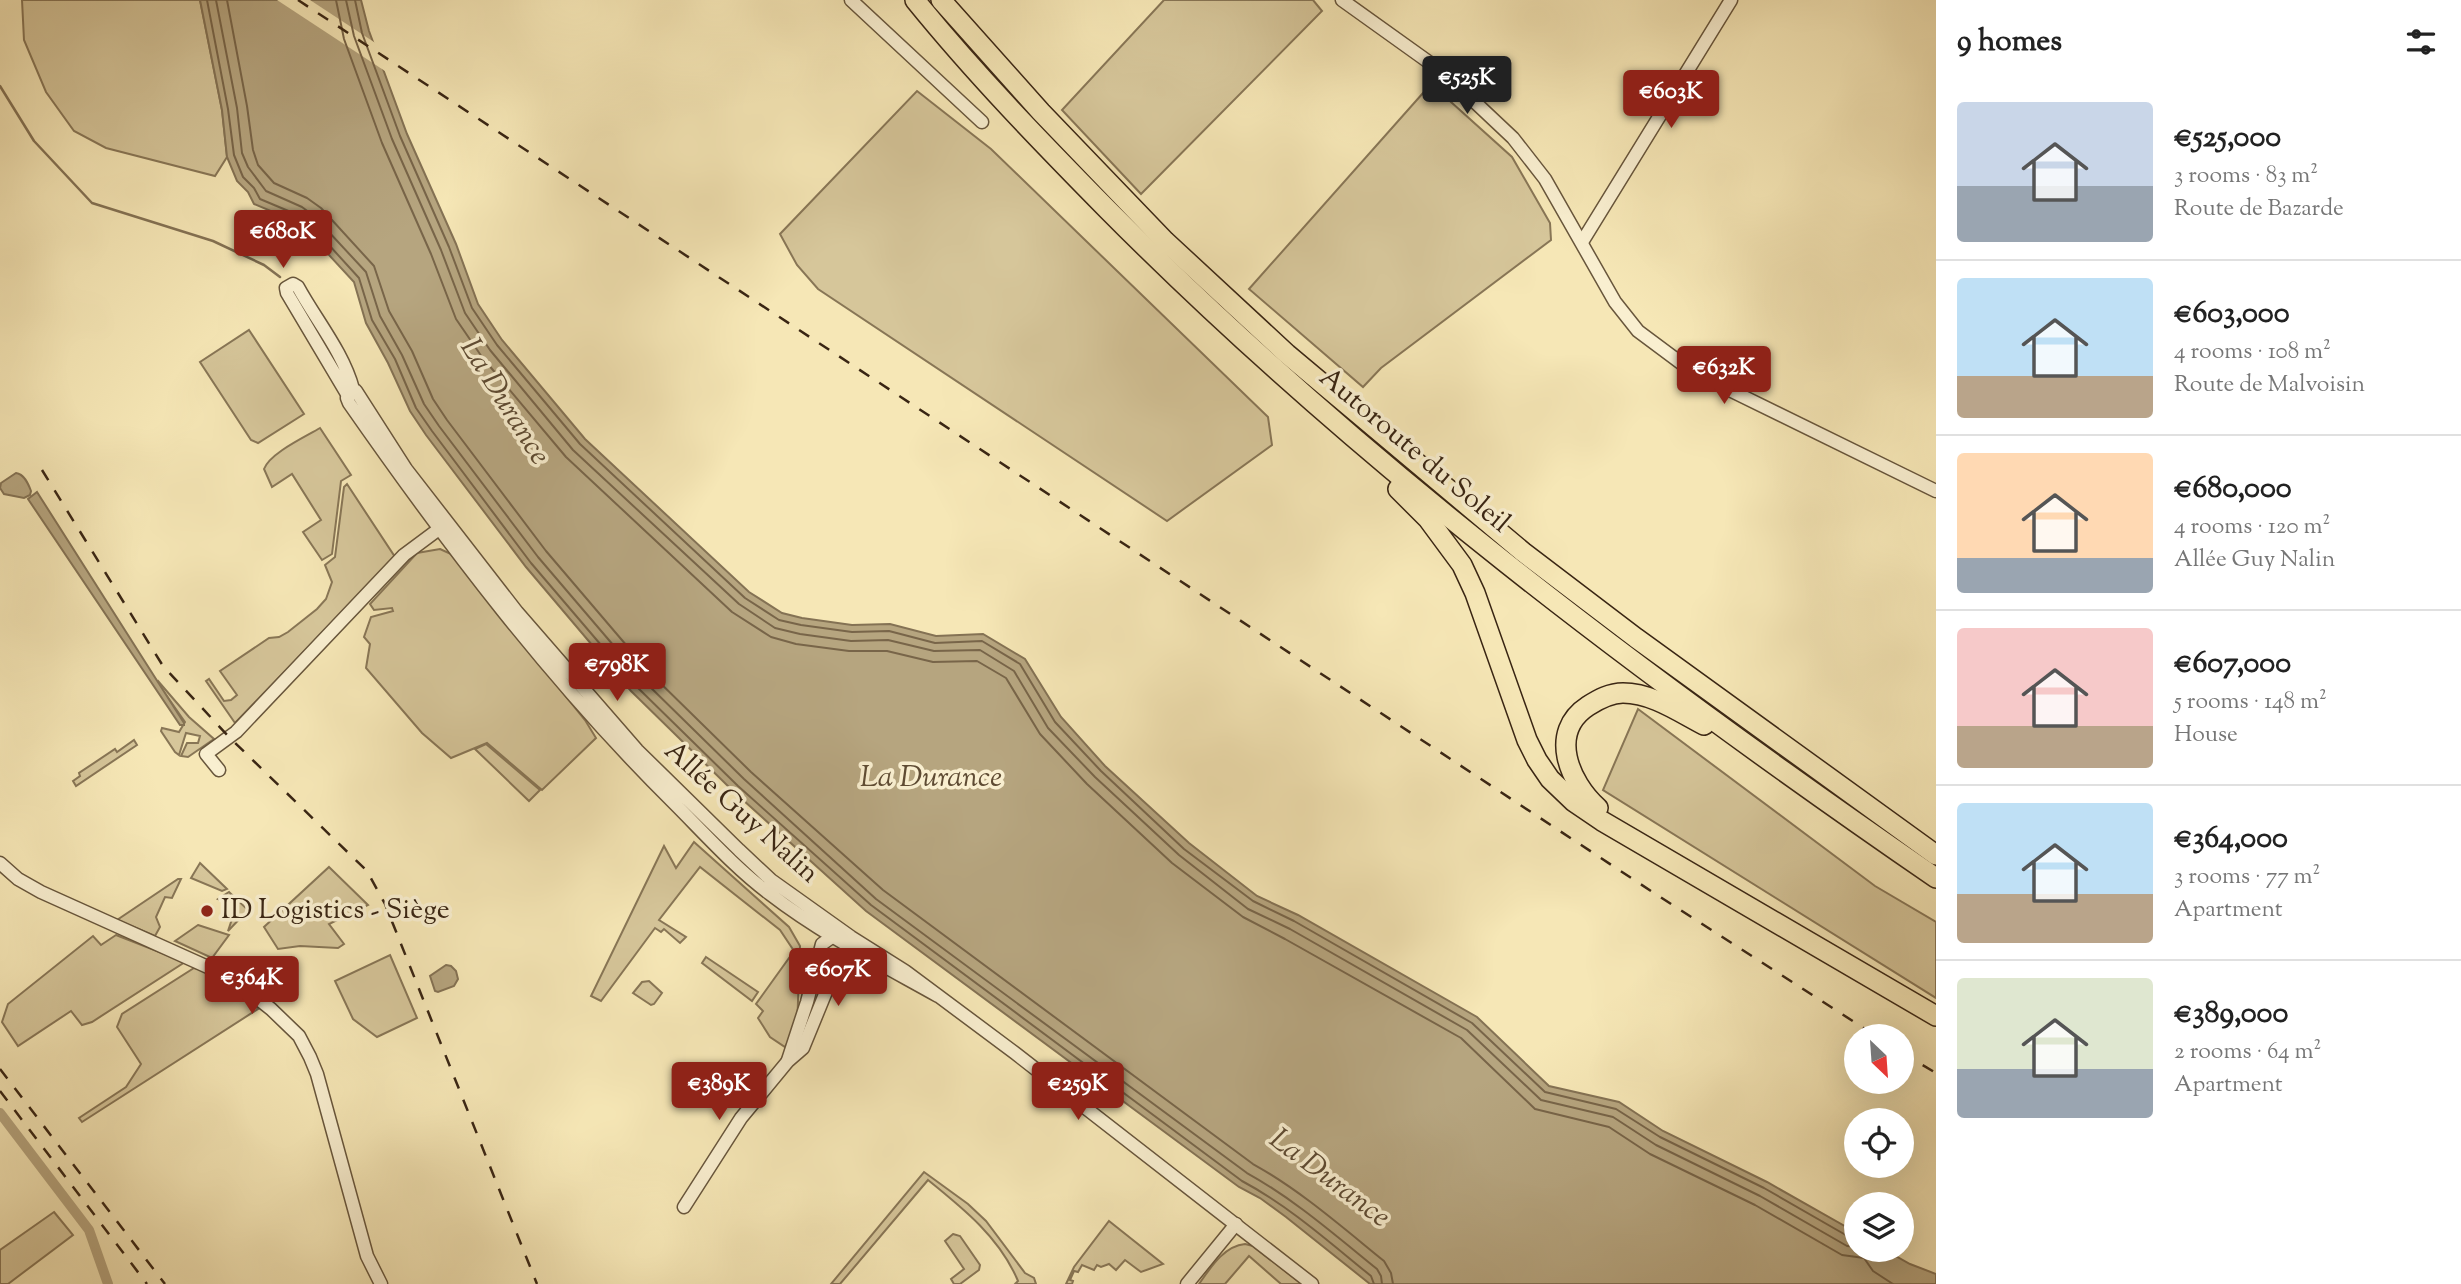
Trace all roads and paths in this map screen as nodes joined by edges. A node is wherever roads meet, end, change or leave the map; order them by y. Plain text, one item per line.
1 (851, 0) edge
2 (915, 0) edge
3 (941, 0) edge
4 (1342, 0) edge
5 (1731, 0) edge
6 (982, 122) dead end
7 (1581, 242) junction
8 (295, 271) dead end
9 (1287, 381) junction
10 (1936, 491) edge
11 (442, 526) junction
12 (1740, 714) junction
13 (1752, 749) junction
14 (219, 770) dead end
15 (1936, 841) edge
16 (1936, 855) edge
17 (0, 863) edge
18 (1936, 878) edge
19 (841, 942) junction
20 (938, 996) junction
21 (1936, 1007) edge
22 (1936, 1016) edge
23 (788, 1060) junction
24 (684, 1207) dead end
25 (1236, 1224) junction
26 (381, 1284) edge
27 (1187, 1284) edge
28 (1312, 1284) edge

1 - 6 street
2 - 9 highway, Autoroute du Soleil
3 - 12 highway, Autoroute du Soleil
4 - 7 street
5 - 7 street
7 - 10 street
8 - 11 street, Allée Guy Nalin
9 - 13 highway, Autoroute du Soleil
9 - 22 highway
11 - 14 street
11 - 19 street, Allée Guy Nalin
11 - 19 street, Allée Guy Nalin
12 - 15 highway
12 - 16 highway, Autoroute du Soleil
13 - 18 highway, Autoroute du Soleil
13 - 21 highway
17 - 26 street
19 - 20 street, Allée Guy Nalin
19 - 20 street, Allée Guy Nalin
19 - 23 street
19 - 23 street
20 - 25 street
23 - 24 street
25 - 27 street
25 - 28 street

